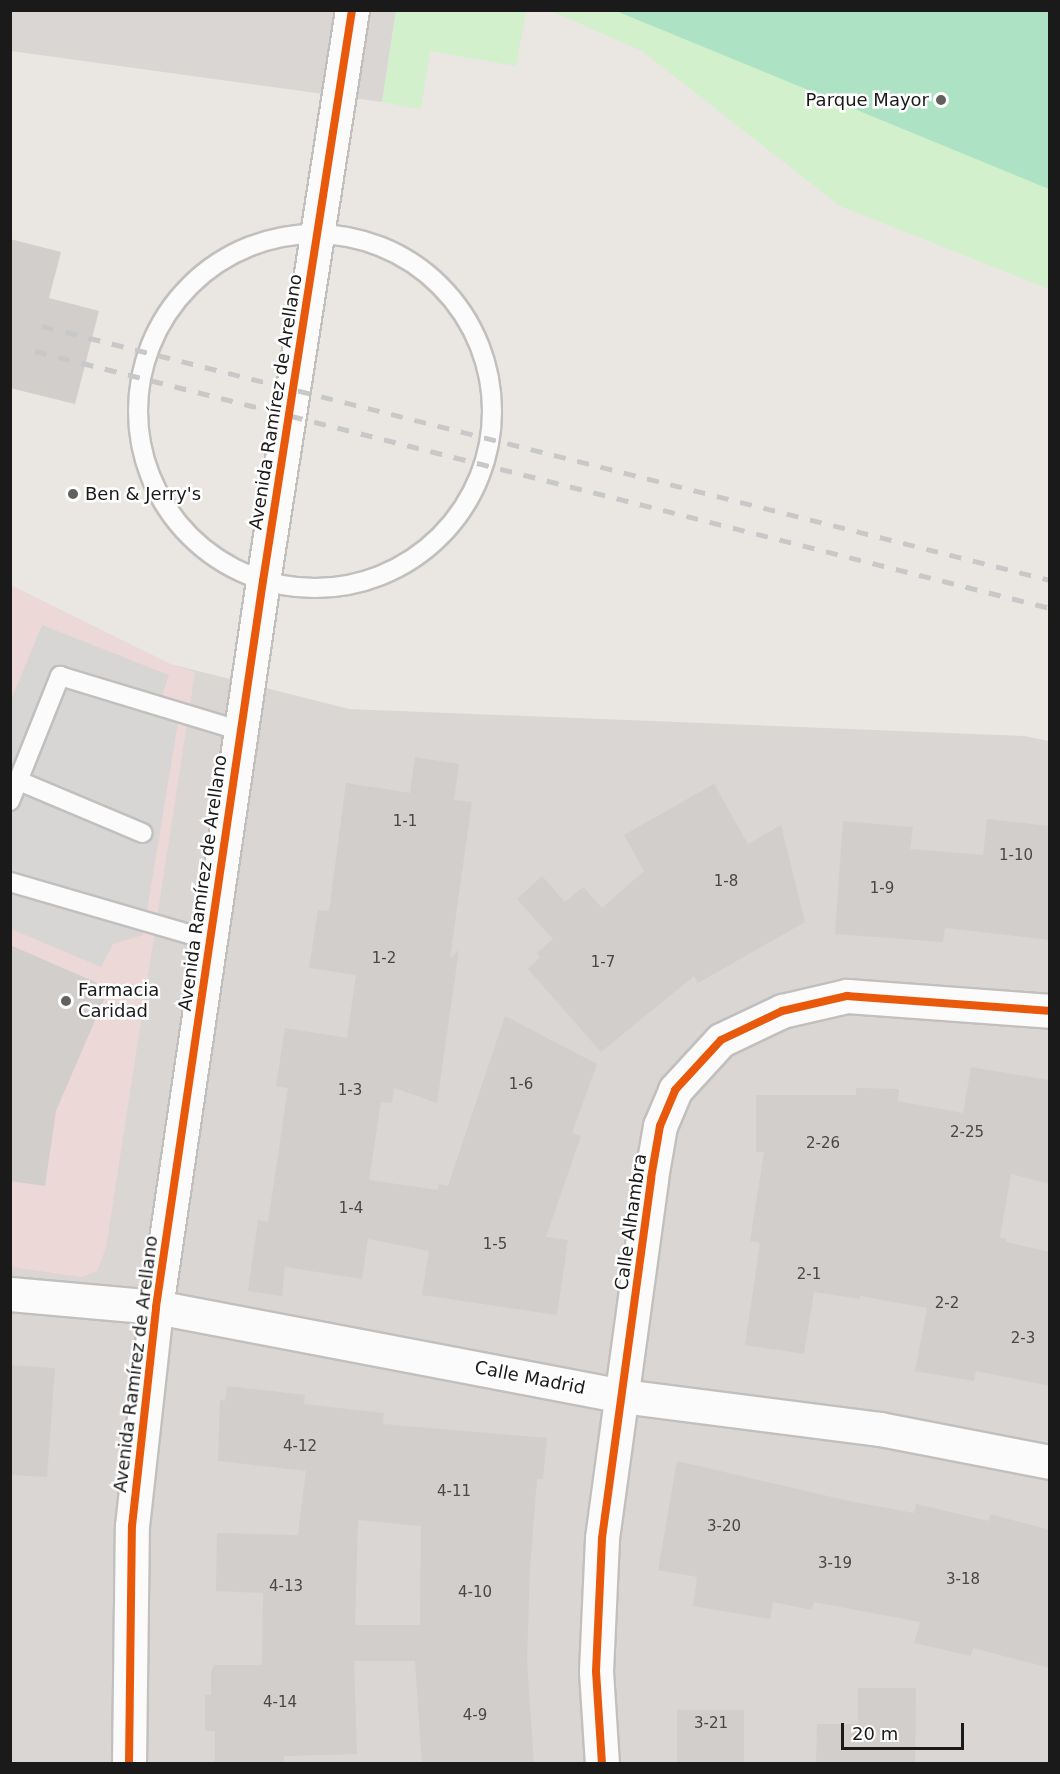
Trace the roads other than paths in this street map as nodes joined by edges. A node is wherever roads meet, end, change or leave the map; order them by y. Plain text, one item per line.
1 (352, 10) edge
2 (317, 233) junction
3 (263, 581) junction
4 (241, 731) junction
5 (19, 781) junction
6 (10, 801) edge
7 (143, 833) dead end
8 (10, 882) edge
9 (210, 940) junction
10 (1050, 1011) edge
11 (10, 1294) edge
12 (156, 1307) junction
13 (622, 1396) junction
14 (1050, 1462) edge
15 (129, 1764) edge
16 (602, 1764) edge

1 - 2 street, Avenida Ramírez de Arellano
2 - 3 street, Avenida Ramírez de Arellano
2 - 3 lane
2 - 3 lane
3 - 4 street, Avenida Ramírez de Arellano
4 - 5 lane
4 - 9 street, Avenida Ramírez de Arellano
5 - 6 lane
5 - 7 lane
8 - 9 lane
9 - 12 street, Avenida Ramírez de Arellano
10 - 13 street, Calle Alhambra
11 - 12 street, Calle Madrid
12 - 13 street, Calle Madrid
12 - 15 street, Avenida Ramírez de Arellano
13 - 14 street, Calle Madrid
13 - 16 street, Calle Alhambra

